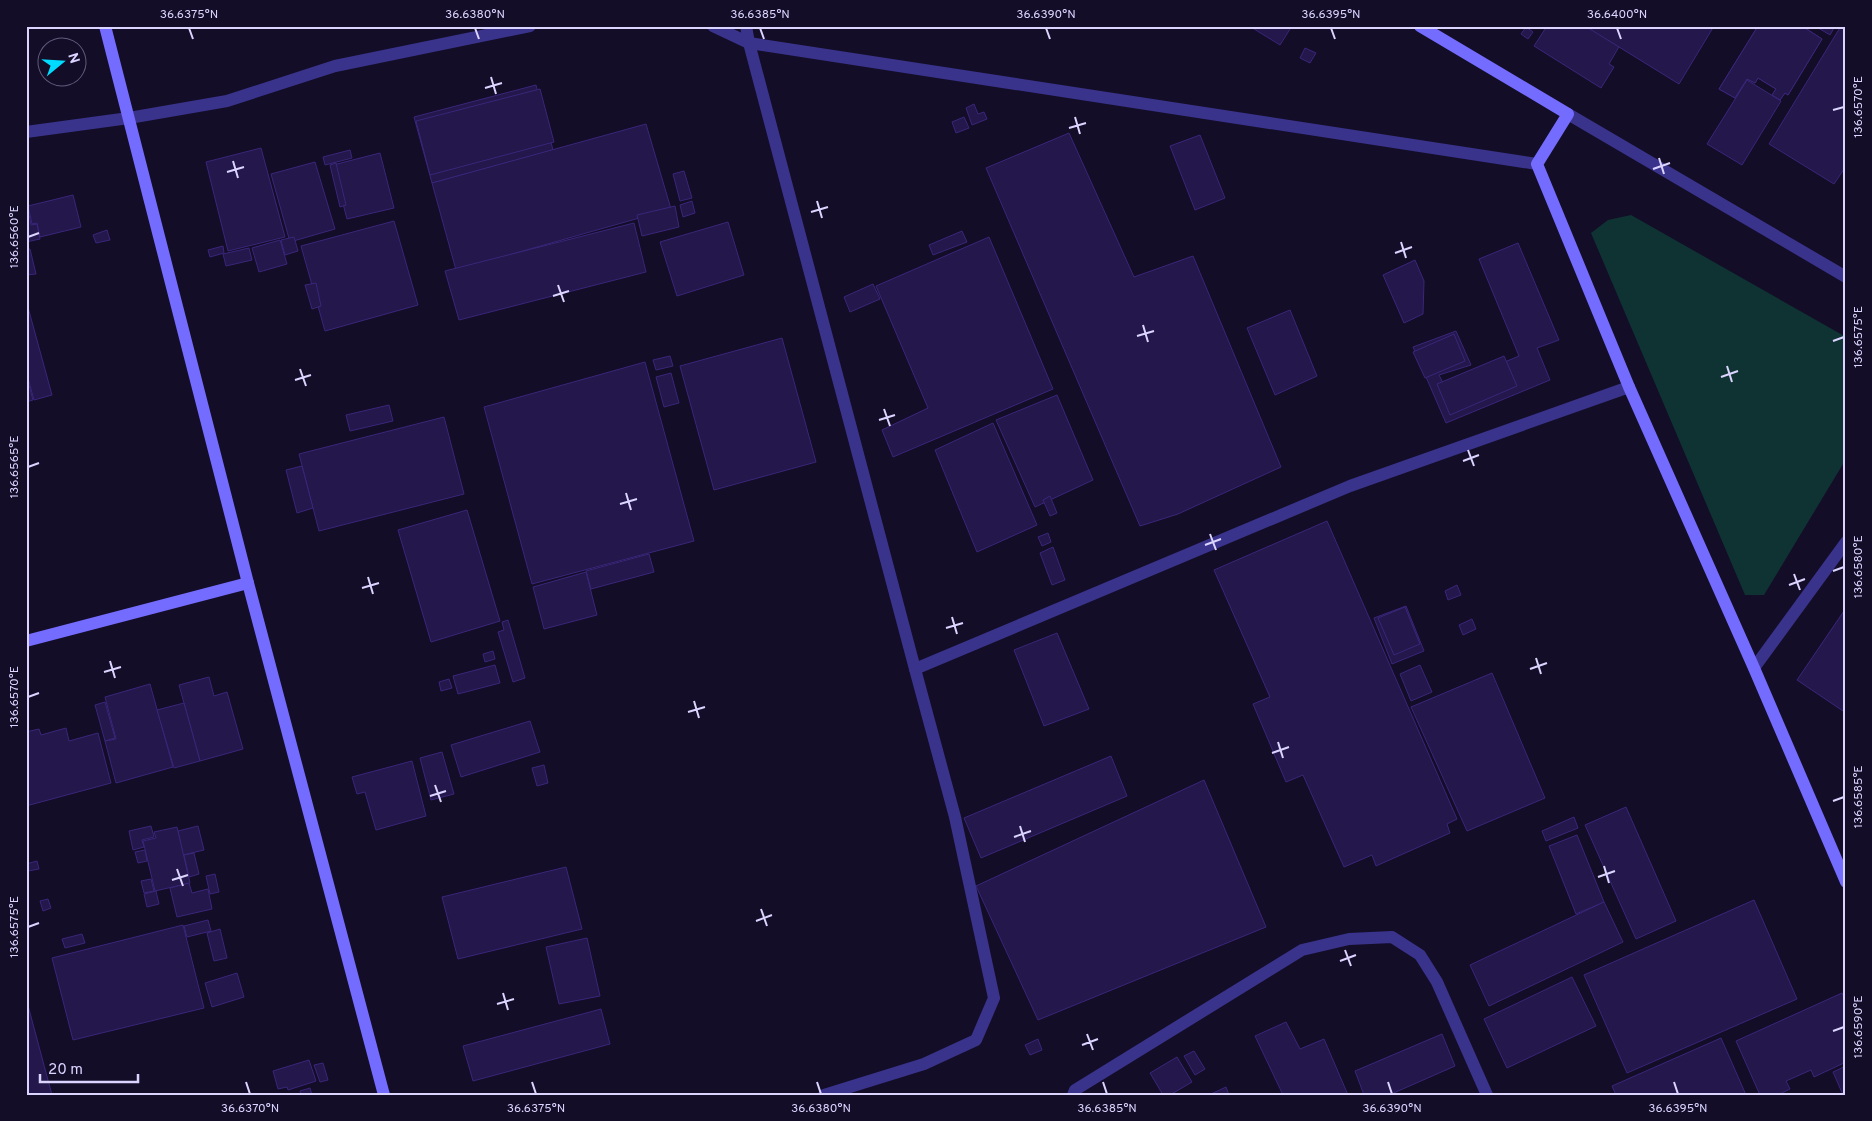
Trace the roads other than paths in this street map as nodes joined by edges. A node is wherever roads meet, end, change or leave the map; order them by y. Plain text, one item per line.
1 (106, 26) edge
2 (530, 26) edge
3 (713, 26) edge
4 (746, 26) edge
5 (1420, 26) edge
6 (749, 42) junction
7 (1568, 114) junction
8 (129, 118) junction
9 (26, 132) edge
10 (1537, 164) junction
11 (1846, 277) edge
12 (1629, 387) junction
13 (1846, 542) edge
14 (248, 583) junction
15 (26, 641) edge
16 (1754, 668) junction
17 (915, 669) junction
18 (1846, 882) edge
19 (384, 1095) edge
20 (824, 1095) edge
21 (1073, 1095) edge
22 (1487, 1095) edge

1 - 8 street
2 - 8 street
3 - 6 street
4 - 6 street
5 - 7 street
6 - 10 street
6 - 17 street
7 - 10 street
7 - 11 street
8 - 9 street
8 - 14 street
10 - 12 street
12 - 16 street
12 - 17 street
13 - 16 street
14 - 15 street
14 - 19 street
16 - 18 street
17 - 20 street
21 - 22 street

